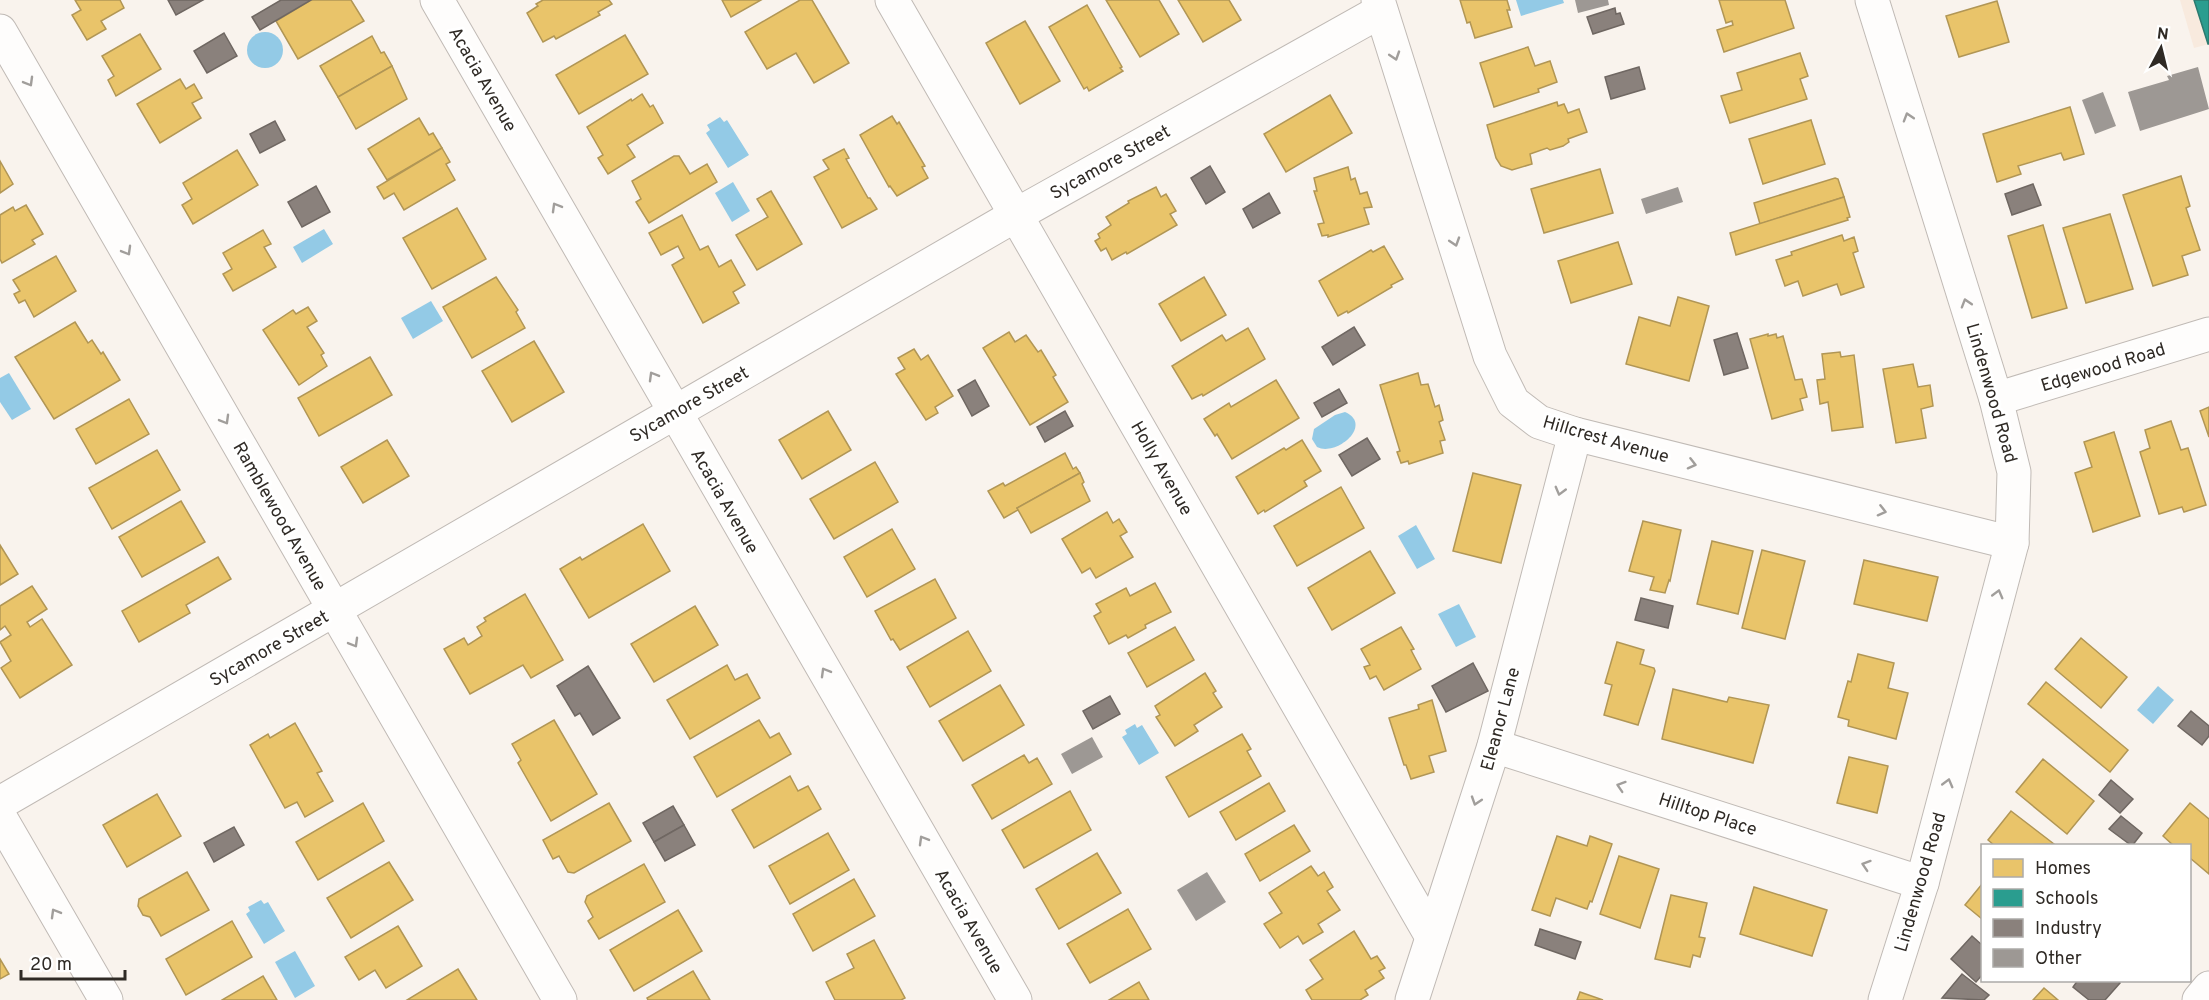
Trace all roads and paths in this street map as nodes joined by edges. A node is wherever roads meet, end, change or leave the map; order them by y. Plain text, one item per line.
1 (437, 0) edge
2 (892, 0) edge
3 (1872, 0) edge
4 (1379, 5) edge
5 (0, 32) edge
6 (1016, 215) junction
7 (2209, 334) edge
8 (1996, 399) junction
9 (674, 413) junction
10 (1575, 434) junction
11 (2012, 543) junction
12 (335, 610) junction
13 (1494, 746) junction
14 (0, 803) edge
15 (0, 817) edge
16 (1922, 883) junction
17 (1432, 937) junction
18 (2209, 988) edge
19 (106, 1000) edge
20 (560, 1000) edge
21 (1015, 1000) edge
22 (1412, 1000) edge
23 (1884, 1000) edge
24 (2199, 1000) edge

9 -> 1 street, Acacia Avenue
2 - 6 street, Holly Avenue
8 -> 3 street, Lindenwood Road
4 - 6 street, Sycamore Street
4 -> 10 street, Hillcrest Avenue
5 -> 12 street, Ramblewood Avenue
6 - 9 street, Sycamore Street
6 - 17 street, Holly Avenue
7 - 8 street, Edgewood Road
8 - 11 street, Lindenwood Road
9 - 12 street, Sycamore Street
21 -> 9 street, Acacia Avenue
10 -> 11 street, Hillcrest Avenue
10 -> 13 street, Eleanor Lane
16 -> 11 street, Lindenwood Road
12 - 14 street, Sycamore Street
12 -> 20 street, Ramblewood Avenue
16 -> 13 street, Hilltop Place
13 -> 17 street, Eleanor Lane
19 -> 15 street
16 - 23 street, Lindenwood Road
17 - 22 street, Eleanor Lane
18 - 24 street

